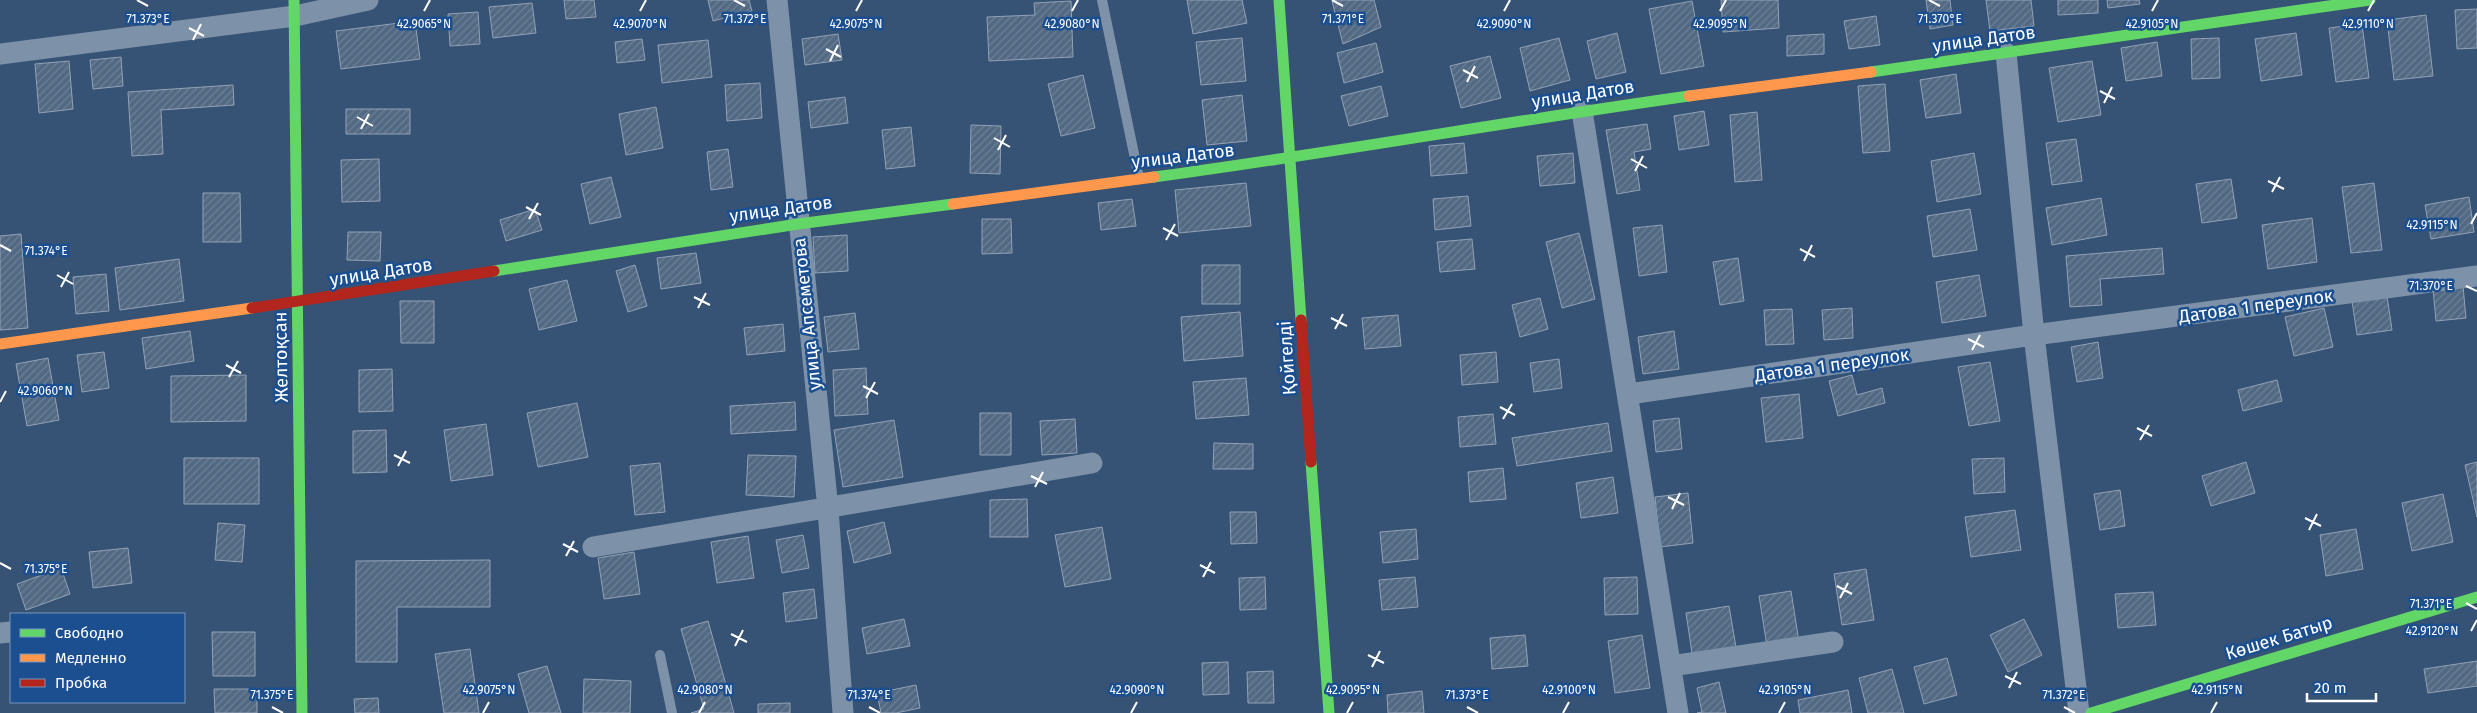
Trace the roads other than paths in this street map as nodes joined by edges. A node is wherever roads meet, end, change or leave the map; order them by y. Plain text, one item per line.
1 (368, 0) edge
2 (777, 0) edge
3 (1102, 0) edge
4 (1279, 0) edge
5 (2370, 0) edge
6 (295, 8) edge
7 (0, 54) edge
8 (2006, 54) junction
9 (1582, 111) junction
10 (1291, 159) junction
11 (1139, 179) junction
12 (798, 224) junction
13 (2477, 276) edge
14 (298, 302) junction
15 (2034, 335) junction
16 (0, 344) edge
17 (1629, 394) junction
18 (1092, 463) dead end
19 (828, 509) junction
20 (593, 547) dead end
21 (2477, 597) edge
22 (1833, 642) dead end
23 (660, 655) dead end
24 (1671, 666) junction
25 (2126, 708) edge
26 (302, 713) edge
27 (672, 713) edge
28 (843, 713) edge
29 (1329, 713) edge
30 (1678, 713) edge
31 (2079, 713) edge
32 (2091, 713) edge

1 - 6 street
2 - 12 street, улица Апсеметова
3 - 11 lane
4 - 10 street, Қойгелді
5 - 8 street, улица Датов
6 - 7 street
6 - 14 street, Желтоқсан
8 - 9 street, улица Датов
8 - 15 street
9 - 10 street, улица Датов
9 - 17 street
10 - 11 street, улица Датов
10 - 29 street, Қойгелді
11 - 12 street, улица Датов
12 - 14 street, улица Датов
12 - 19 street, улица Апсеметова
13 - 15 street, Датова 1 переулок
14 - 16 street, улица Датов
14 - 26 street, Желтоқсан
15 - 17 street, Датова 1 переулок
15 - 31 street
17 - 24 street
18 - 19 street
19 - 20 street
19 - 28 street, улица Апсеметова
21 - 25 street, Көшек Батыр
22 - 24 street
23 - 27 lane
24 - 30 street
25 - 32 street, Көшек Батыр

